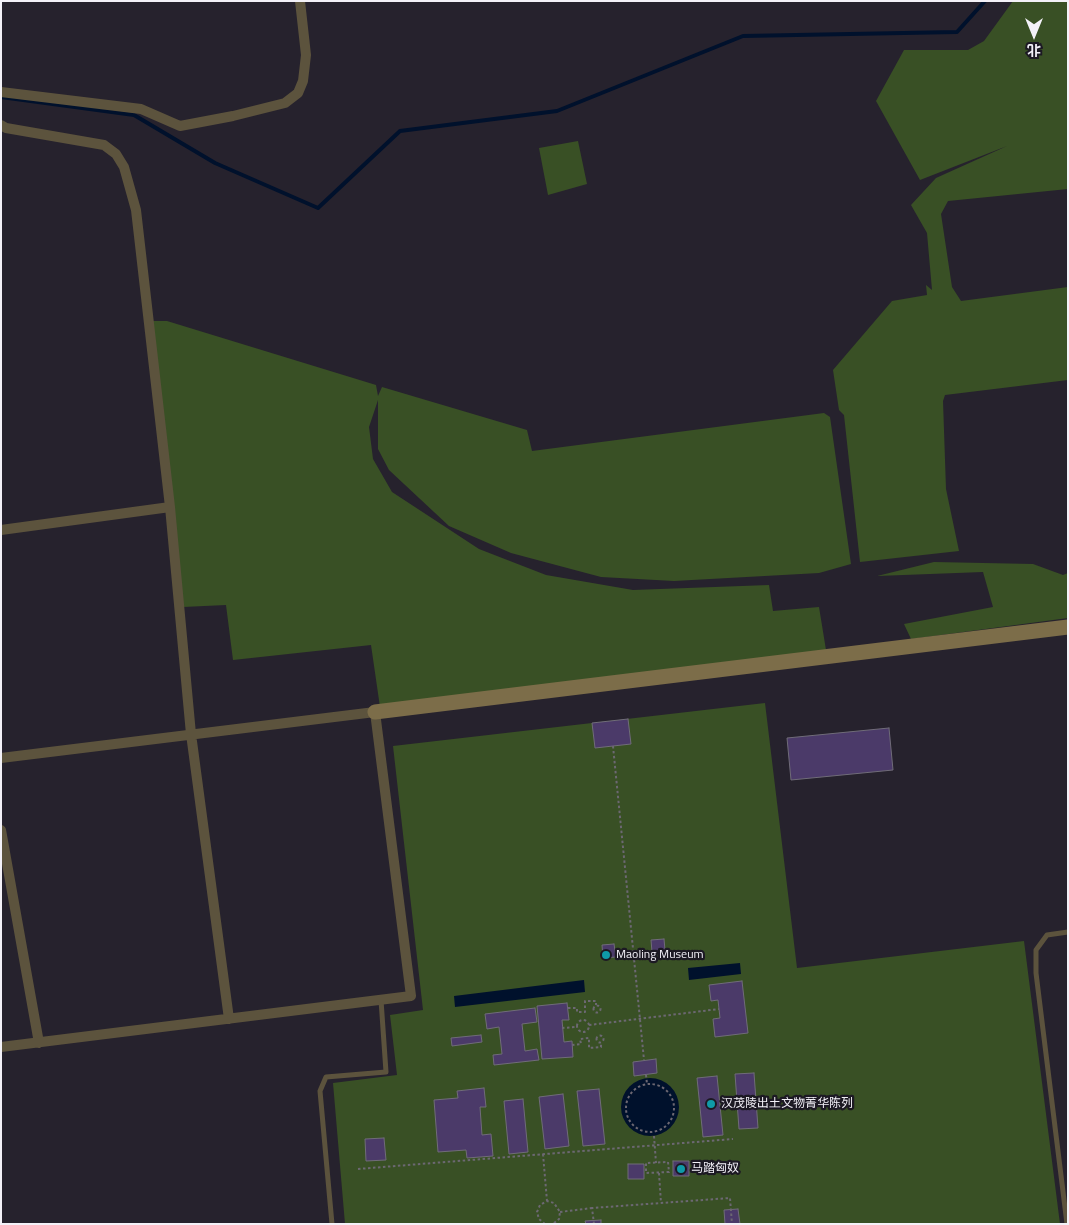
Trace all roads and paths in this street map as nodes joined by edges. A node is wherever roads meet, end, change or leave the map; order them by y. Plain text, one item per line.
1 (300, 1) edge
2 (1, 92) edge
3 (1, 125) edge
4 (170, 507) junction
5 (1, 530) edge
6 (1068, 627) edge
7 (375, 712) junction
8 (191, 734) junction
9 (613, 746) dead end
10 (1, 758) edge
11 (1, 830) edge
12 (1068, 932) edge
13 (381, 1000) junction
14 (596, 1005) dead end
15 (568, 1008) dead end
16 (718, 1009) dead end
17 (581, 1012) junction
18 (229, 1019) junction
19 (582, 1019) junction
20 (640, 1020) junction
21 (589, 1025) junction
22 (576, 1027) junction
23 (562, 1028) dead end
24 (584, 1032) junction
25 (584, 1039) junction
26 (39, 1043) junction
27 (601, 1043) dead end
28 (572, 1045) dead end
29 (1, 1047) edge
30 (644, 1060) dead end
31 (646, 1074) dead end
32 (647, 1084) junction
33 (654, 1136) dead end
34 (733, 1139) dead end
35 (655, 1145) junction
36 (543, 1154) junction
37 (656, 1163) junction
38 (358, 1169) dead end
39 (659, 1173) junction
40 (547, 1202) junction
41 (662, 1203) junction
42 (592, 1208) junction
43 (560, 1212) junction
44 (332, 1224) edge
45 (545, 1224) edge
46 (553, 1224) edge
47 (594, 1224) edge
48 (732, 1224) edge
49 (1067, 1224) edge

1 - 2 street
3 - 4 street
4 - 5 street
4 - 8 street
6 - 7 main road
7 - 8 street
7 - 13 street
8 - 10 street
8 - 18 street
9 - 20 path
11 - 26 street
12 - 49 lane
13 - 18 street
13 - 44 lane
14 - 17 path
15 - 17 path
16 - 20 path
17 - 19 path
18 - 26 street
19 - 21 path
19 - 22 path
20 - 21 path
20 - 30 path
21 - 24 path
22 - 23 path
22 - 24 path
24 - 25 path
25 - 27 path
25 - 28 path
26 - 29 street
31 - 32 path
32 - 32 path
33 - 35 path
34 - 35 path
35 - 36 path
35 - 37 path
36 - 38 path
36 - 40 path
37 - 39 path
37 - 39 path
39 - 41 path
40 - 43 path
40 - 45 path
41 - 42 path
41 - 48 path
42 - 43 path
42 - 47 path
43 - 46 path

